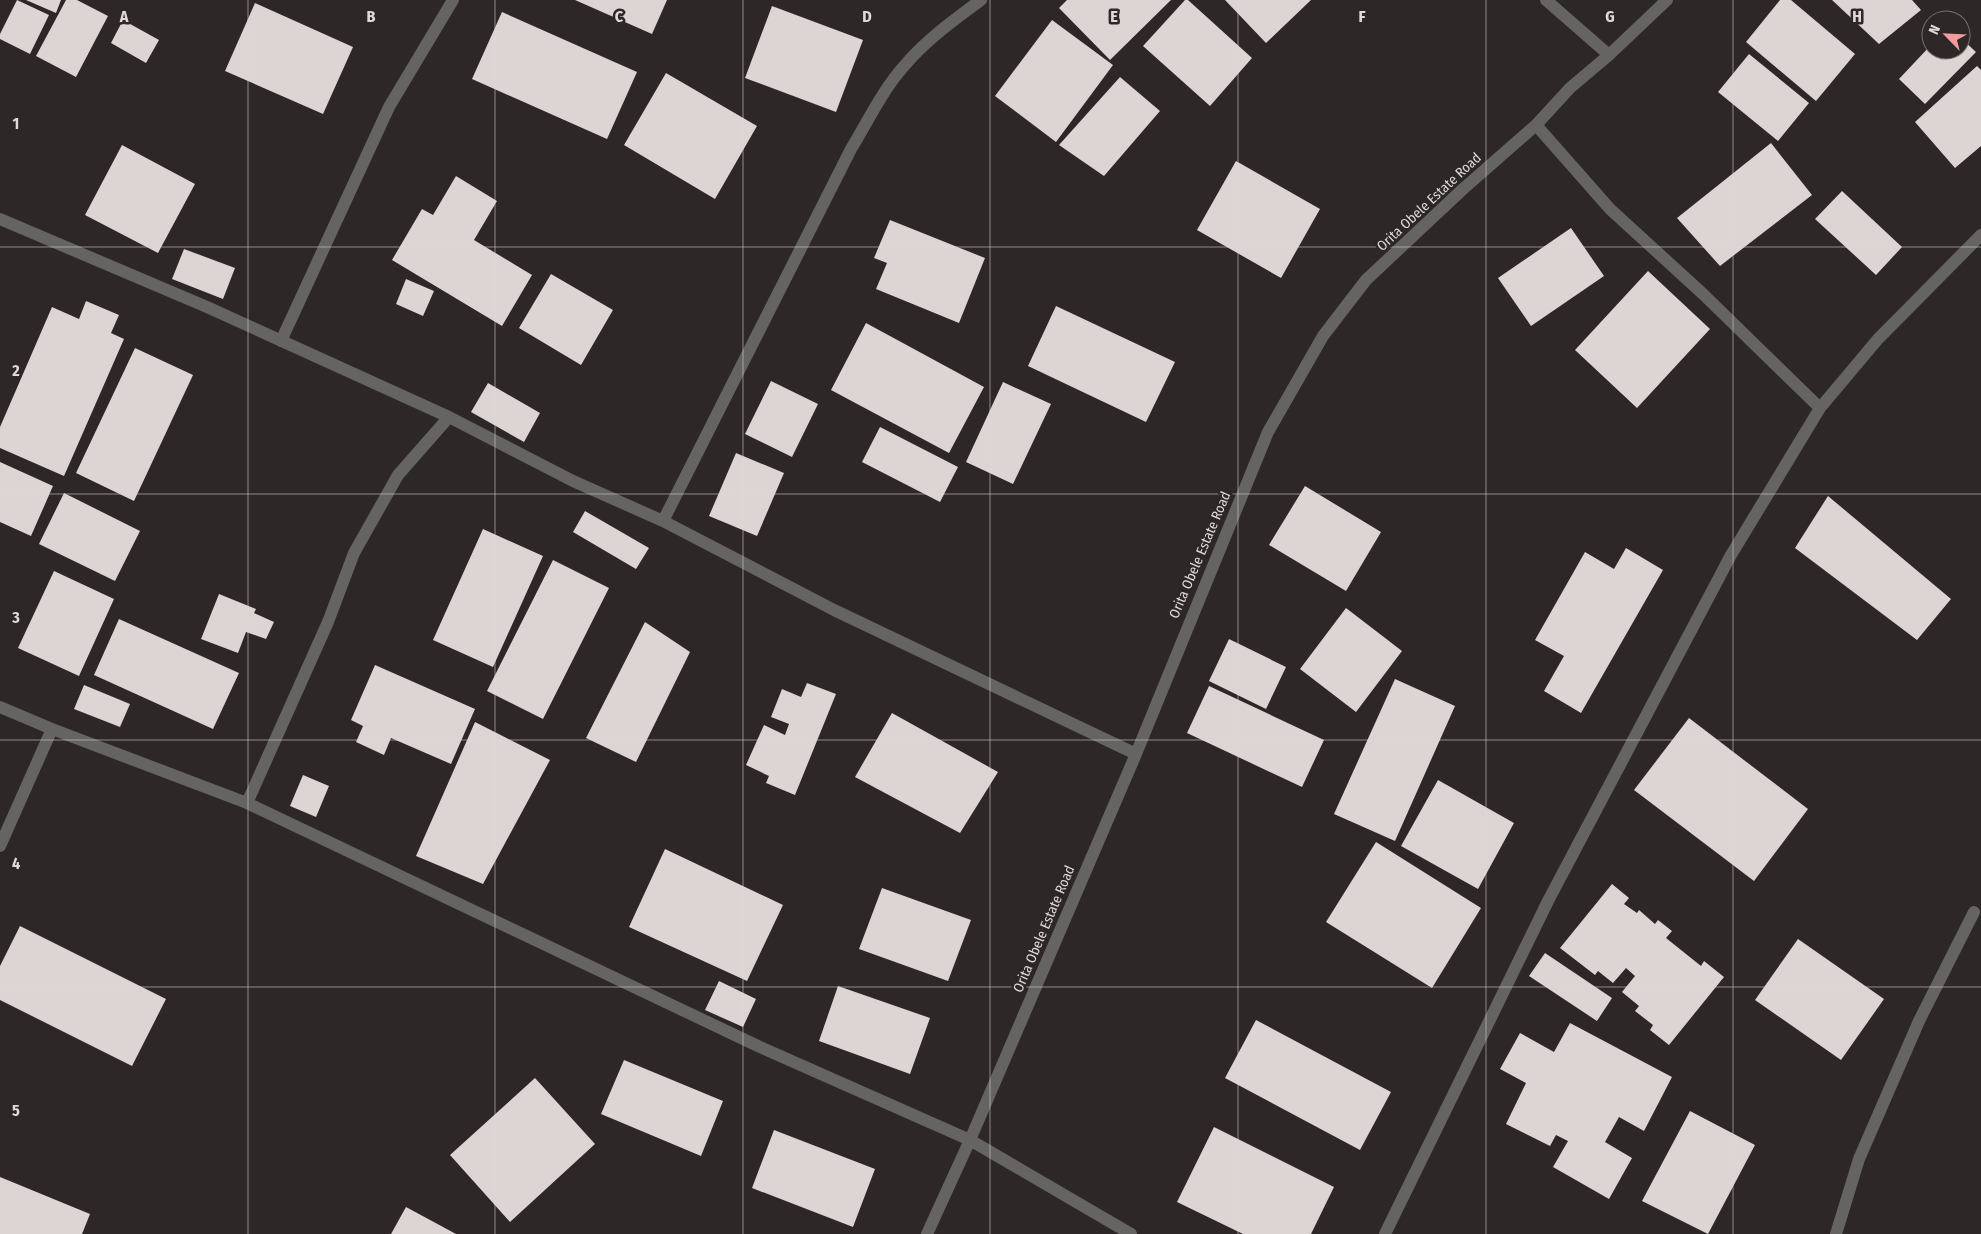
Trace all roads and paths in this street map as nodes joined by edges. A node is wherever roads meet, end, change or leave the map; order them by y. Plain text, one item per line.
1 (453, 0) edge
2 (981, 0) edge
3 (1546, 0) edge
4 (1667, 0) edge
5 (1609, 55) junction
6 (1536, 125) junction
7 (0, 219) edge
8 (1981, 235) edge
9 (281, 341) junction
10 (1820, 408) junction
11 (449, 417) junction
12 (663, 522) junction
13 (0, 707) edge
14 (52, 730) junction
15 (1136, 754) junction
16 (247, 803) junction
17 (0, 846) edge
18 (1974, 912) dead end
19 (970, 1140) junction
20 (927, 1234) edge
21 (1131, 1234) edge
22 (1385, 1234) edge
23 (1836, 1234) edge

1 - 9 street
2 - 12 street
3 - 5 street
4 - 5 street, Orita Obele Estate Road
5 - 6 street, Orita Obele Estate Road
6 - 10 street
6 - 15 street, Orita Obele Estate Road
7 - 9 street
8 - 10 street
9 - 11 street
10 - 22 street
11 - 12 street
11 - 16 street
12 - 15 street
13 - 14 street
14 - 16 street
14 - 17 street
15 - 19 street, Orita Obele Estate Road
16 - 19 street
18 - 23 street
19 - 20 street, Orita Obele Estate Road
19 - 21 street

